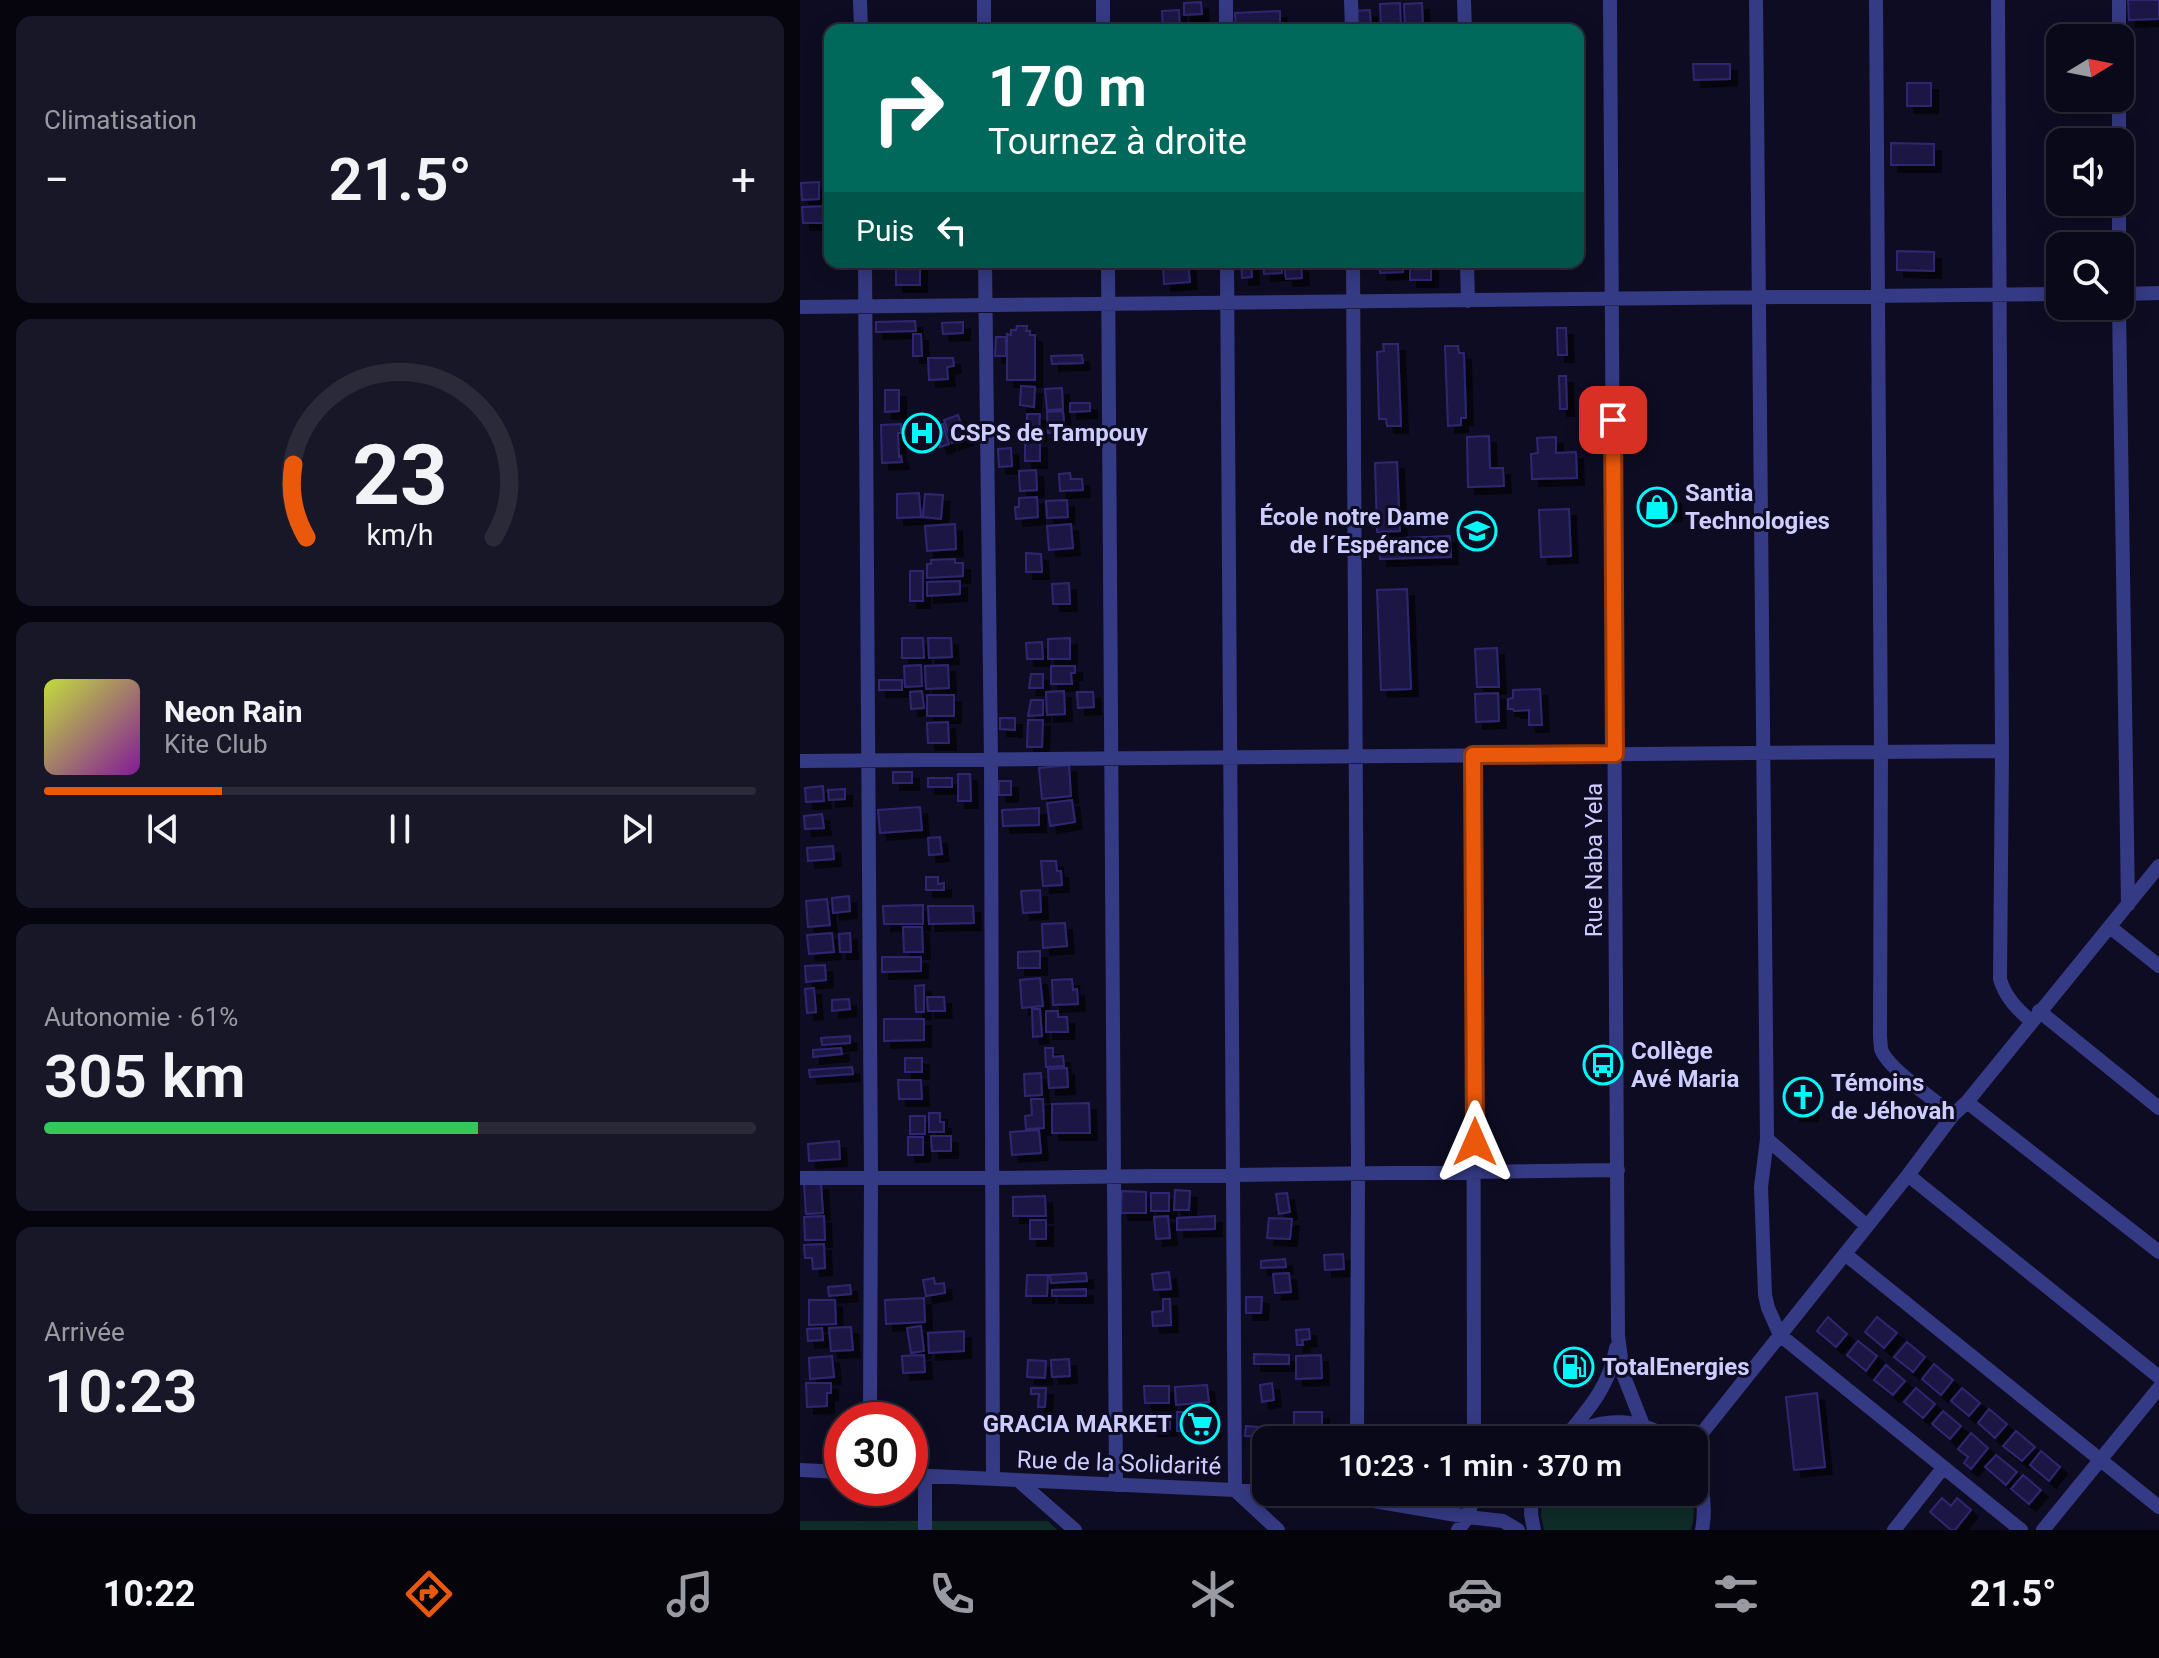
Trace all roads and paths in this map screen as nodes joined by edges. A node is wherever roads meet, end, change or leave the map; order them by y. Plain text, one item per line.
1 (860, 0) edge
2 (984, 0) edge
3 (1103, 0) edge
4 (1226, 0) edge
5 (1351, 0) edge
6 (1464, 0) edge
7 (1610, 0) edge
8 (1756, 0) edge
9 (1876, 0) edge
10 (1998, 0) edge
11 (2119, 0) edge
12 (861, 24) edge
13 (984, 24) edge
14 (1103, 24) edge
15 (1226, 24) edge
16 (1352, 24) edge
17 (1465, 24) edge
18 (2119, 24) edge
19 (865, 268) edge
20 (985, 268) edge
21 (1108, 268) edge
22 (1227, 268) edge
23 (1353, 268) edge
24 (1467, 268) edge
25 (2159, 293) edge
26 (2046, 294) edge
27 (2134, 294) edge
28 (1999, 295) junction
29 (1878, 296) junction
30 (1758, 297) junction
31 (1612, 299) junction
32 (1468, 301) junction
33 (1353, 302) junction
34 (1227, 303) junction
35 (1109, 304) junction
36 (985, 305) junction
37 (866, 306) junction
38 (800, 307) edge
39 (2119, 320) edge
40 (2002, 751) junction
41 (1881, 752) junction
42 (1762, 753) junction
43 (1615, 754) junction
44 (1473, 755) junction
45 (1356, 756) junction
46 (1231, 757) junction
47 (869, 759) junction
48 (991, 759) junction
49 (1110, 759) junction
50 (800, 761) edge
51 (2159, 866) edge
52 (2128, 905) junction
53 (2110, 927) junction
54 (2159, 966) edge
55 (2035, 1016) junction
56 (1967, 1102) junction
57 (2159, 1108) edge
58 (1953, 1115) junction
59 (1767, 1139) junction
60 (1618, 1170) junction
61 (1475, 1172) junction
62 (1358, 1174) junction
63 (1908, 1175) junction
64 (1113, 1176) junction
65 (1234, 1176) junction
66 (800, 1178) edge
67 (871, 1178) junction
68 (993, 1178) junction
69 (1867, 1226) junction
70 (2159, 1252) edge
71 (1845, 1254) junction
72 (1780, 1335) junction
73 (1618, 1336) junction
74 (2159, 1377) edge
75 (2159, 1388) edge
76 (870, 1402) edge
77 (1643, 1425) joint
78 (1357, 1426) edge
79 (1474, 1426) edge
80 (1575, 1426) edge
81 (1591, 1426) edge
82 (1708, 1426) edge
83 (2101, 1460) junction
84 (1943, 1468) junction
85 (800, 1470) edge
86 (824, 1471) edge
87 (928, 1476) edge
88 (993, 1479) junction
89 (1019, 1481) junction
90 (1116, 1485) junction
91 (1235, 1490) junction
92 (1252, 1491) edge
93 (921, 1506) edge
94 (1403, 1506) edge
95 (1471, 1506) edge
96 (1531, 1506) edge
97 (1703, 1506) edge
98 (2159, 1507) edge
99 (1468, 1517) junction
100 (1702, 1529) edge
101 (925, 1530) edge
102 (1075, 1530) edge
103 (1278, 1530) edge
104 (1458, 1530) edge
105 (1518, 1530) edge
106 (1534, 1530) edge
107 (1894, 1530) edge
108 (2021, 1530) edge
109 (2043, 1530) edge

1 - 12 street
2 - 13 street
3 - 14 street
4 - 15 street
5 - 16 street
6 - 17 street
7 - 31 street, Rue Naba Yela
8 - 30 street
9 - 29 street
10 - 28 street
11 - 18 street
19 - 37 street
20 - 36 street
21 - 35 street
22 - 34 street
23 - 33 street
24 - 32 street
25 - 27 street
26 - 28 street
28 - 29 street
28 - 40 street
29 - 30 street
29 - 41 street
30 - 31 street
30 - 42 street
31 - 32 street
31 - 43 street, Rue Naba Yela
32 - 33 street
33 - 34 street
33 - 45 street
34 - 35 street
34 - 46 street
35 - 36 street
35 - 49 street
36 - 37 street
36 - 48 street
37 - 38 street
37 - 47 street
39 - 52 street
40 - 41 street
40 - 55 street
41 - 42 street
41 - 58 street
42 - 43 street
42 - 59 street
43 - 44 street
43 - 60 street, Rue Naba Yela
44 - 45 street
44 - 61 street
45 - 46 street
45 - 62 street
46 - 49 street
46 - 65 street
47 - 48 street
47 - 50 street
47 - 67 street
48 - 49 street
48 - 68 street
49 - 64 street
51 - 52 street
52 - 53 street
53 - 54 street
53 - 55 street
55 - 56 street
55 - 57 street
56 - 58 street
56 - 70 street
58 - 63 street
59 - 69 street
59 - 72 street
60 - 61 street
60 - 73 street, Rue Naba Yela
61 - 62 street
61 - 79 street
62 - 65 street
62 - 78 street
63 - 69 street
63 - 74 street
64 - 65 street
64 - 68 street
64 - 90 street
65 - 91 street
66 - 67 street
67 - 68 street
67 - 76 street
68 - 88 street
69 - 71 street
71 - 72 street
71 - 83 street
72 - 82 street
72 - 84 street
73 - 77 street
73 - 80 street
75 - 83 street
77 - 81 street
83 - 98 street
83 - 109 street
84 - 107 street
84 - 108 street
85 - 86 street
87 - 88 street, Rue de la Solidarité
88 - 89 street, Rue de la Solidarité
89 - 90 street, Rue de la Solidarité
89 - 102 street
90 - 91 street, Rue de la Solidarité
91 - 92 street, Rue de la Solidarité
91 - 103 street
93 - 101 street
94 - 99 street, Rue de la Solidarité
95 - 99 street
96 - 106 street
97 - 100 street
99 - 104 street
99 - 105 street, Rue de la Solidarité

